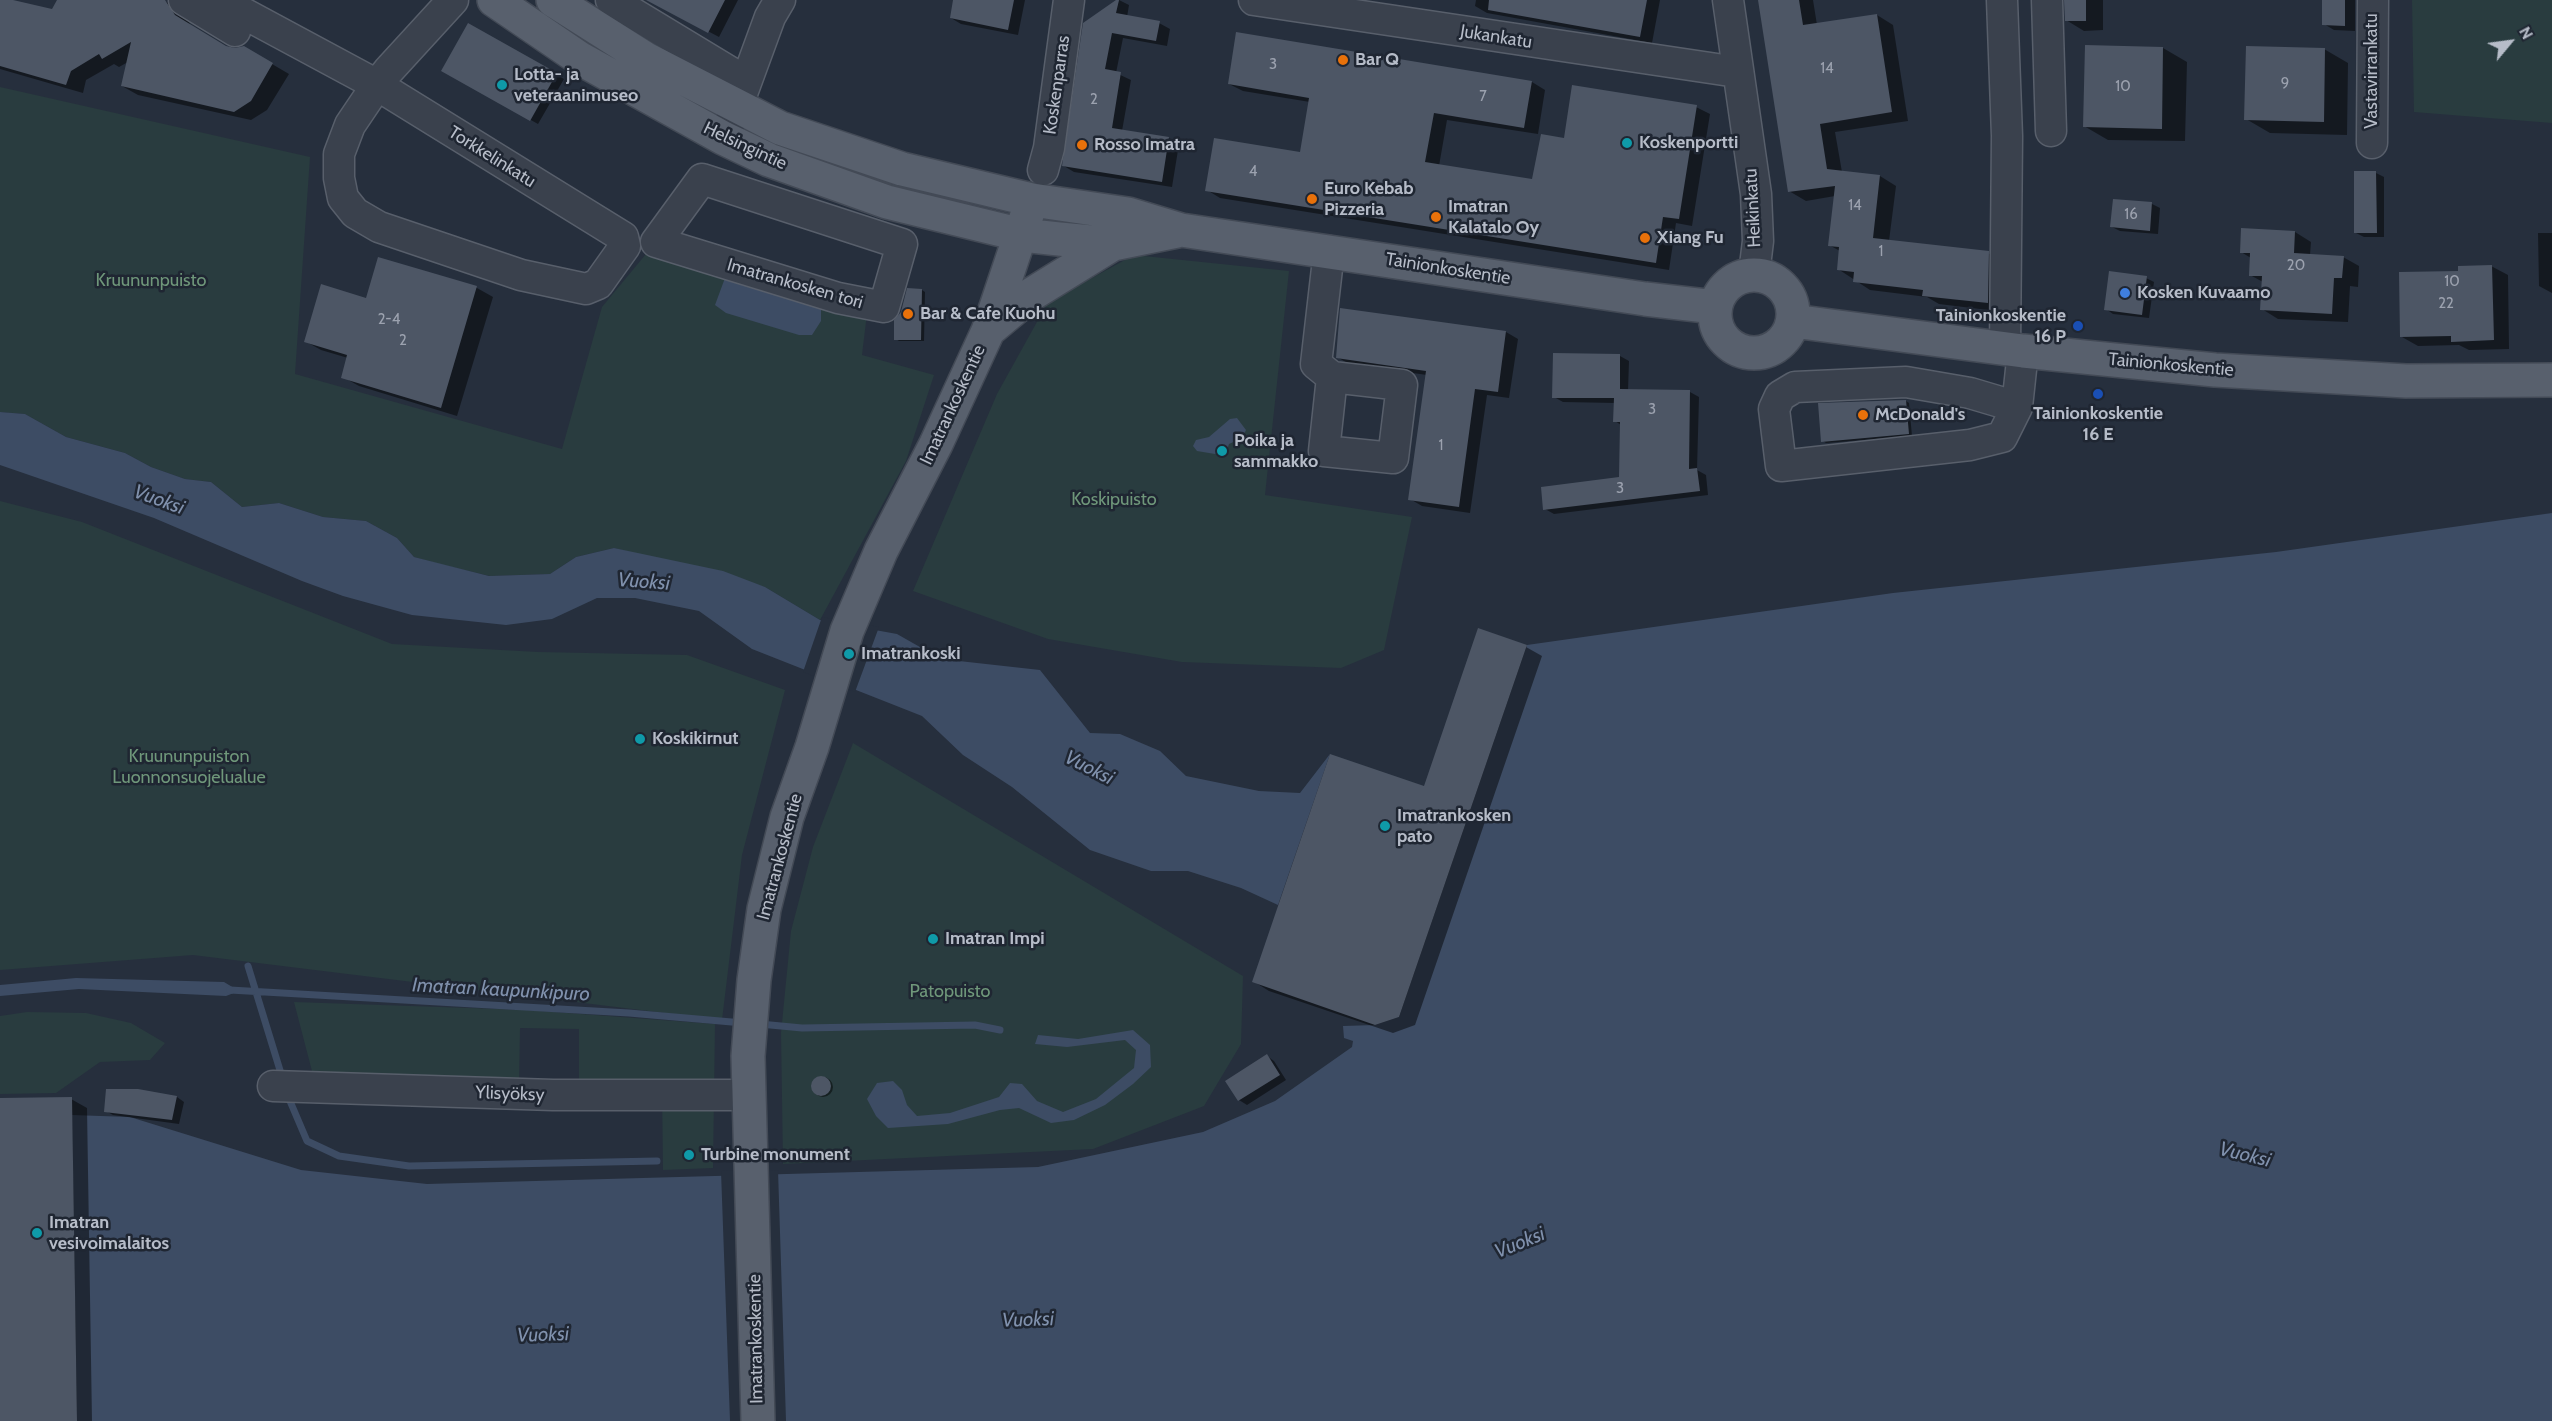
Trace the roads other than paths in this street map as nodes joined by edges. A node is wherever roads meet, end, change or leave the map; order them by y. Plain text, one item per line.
1 (184, 0) edge
2 (219, 0) edge
3 (453, 0) edge
4 (494, 0) edge
5 (553, 0) edge
6 (611, 0) edge
7 (780, 0) edge
8 (1069, 0) edge
9 (1254, 0) edge
10 (1728, 0) edge
11 (2002, 0) edge
12 (2047, 0) edge
13 (2373, 0) edge
14 (1426, 13) edge
15 (253, 20) junction
16 (1737, 72) junction
17 (377, 85) junction
18 (741, 94) junction
19 (2051, 130) dead end
20 (723, 138) junction
21 (2372, 143) dead end
22 (702, 179) joint
23 (1037, 185) junction
24 (1181, 230) junction
25 (1022, 235) junction
26 (1113, 244) junction
27 (1329, 252) junction
28 (1754, 274) junction
29 (1715, 307) junction
30 (1793, 321) junction
31 (988, 331) junction
32 (2014, 350) junction
33 (1332, 377) dead end
34 (2552, 381) edge
35 (2017, 408) junction
36 (286, 1086) dead end
37 (748, 1095) junction
38 (758, 1421) edge

1 - 15 street
2 - 15 street, Torkkelinkatu
3 - 17 street
4 - 20 main road, Helsingintie
5 - 18 main road, Helsingintie
6 - 18 street
7 - 18 street
8 - 23 street, Koskenparras
9 - 14 street, Jukankatu
10 - 16 street, Heikinkatu
11 - 32 street
12 - 19 street
13 - 21 street, Vastavirrankatu
14 - 16 street, Jukankatu
15 - 17 street, Torkkelinkatu
16 - 28 street, Heikinkatu
17 - 17 street, Torkkelinkatu
18 - 20 street
18 - 23 main road, Helsingintie
20 - 25 main road, Helsingintie
22 - 22 street, Imatrankosken tori
23 - 24 main road, Tainionkoskentie
23 - 25 main road, Imatrankoskentie
24 - 26 main road, Tainionkoskentie
24 - 27 main road, Tainionkoskentie
25 - 26 main road, Tainionkoskentie
25 - 31 main road, Imatrankoskentie
26 - 31 main road, Imatrankoskentie
27 - 29 main road, Tainionkoskentie
27 - 33 street
28 - 29 main road
28 - 30 main road
29 - 30 main road
30 - 32 main road, Tainionkoskentie
31 - 37 main road, Imatrankoskentie
32 - 34 main road, Tainionkoskentie
32 - 35 street
35 - 35 street
36 - 37 street, Ylisyöksy
37 - 38 main road, Imatrankoskentie

